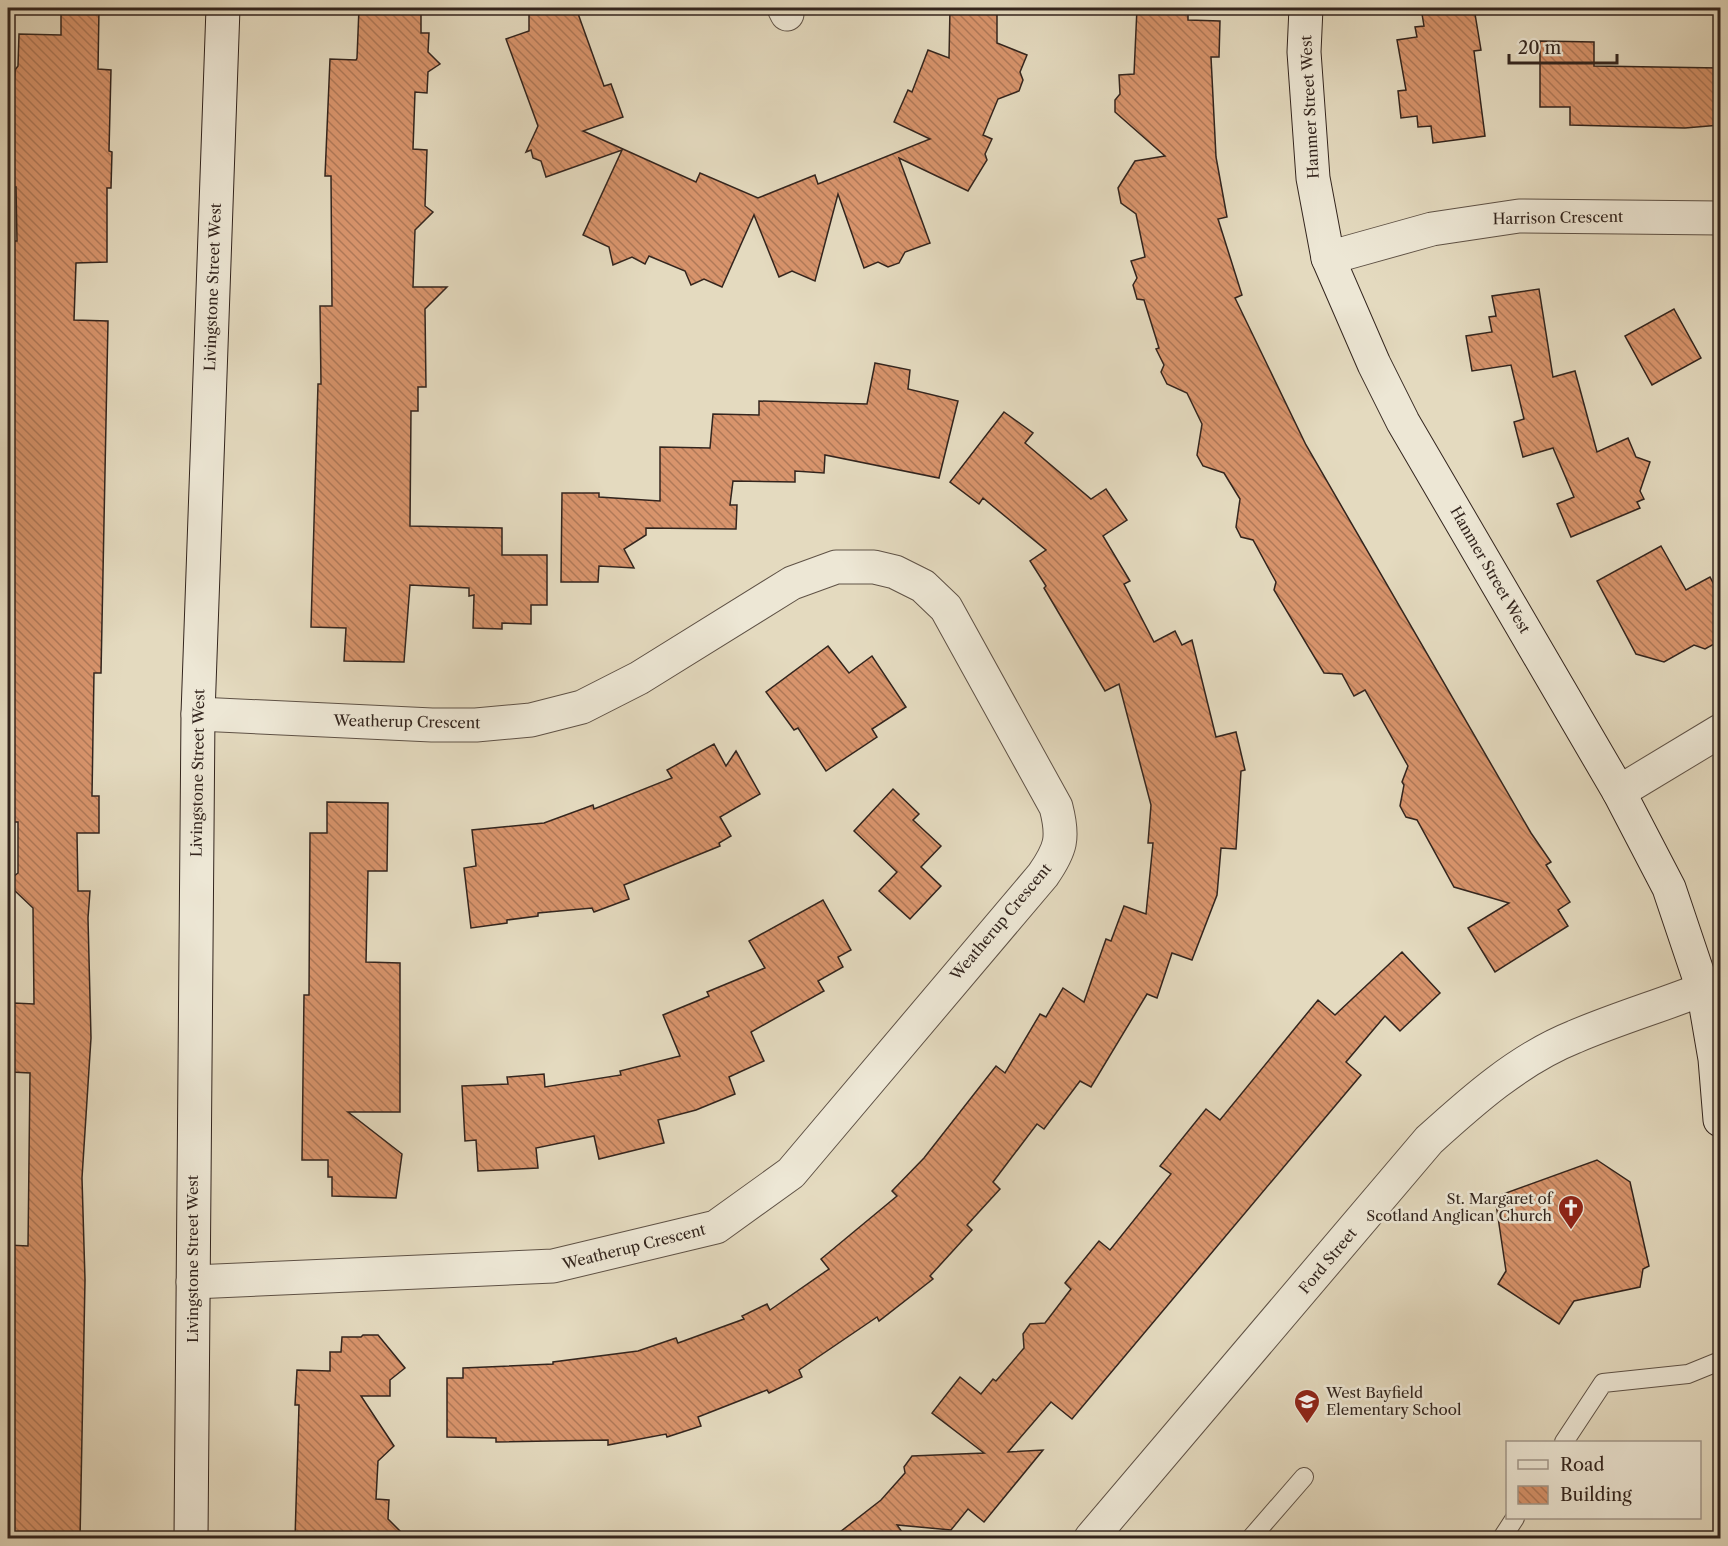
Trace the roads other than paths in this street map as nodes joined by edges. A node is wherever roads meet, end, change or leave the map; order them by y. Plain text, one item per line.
1 (223, 8) edge
2 (1306, 8) edge
3 (1720, 218) edge
4 (1328, 258) junction
5 (198, 714) junction
6 (1720, 731) edge
7 (1619, 792) junction
8 (1703, 989) junction
9 (1720, 1120) edge
10 (193, 1282) junction
11 (1720, 1361) edge
12 (1565, 1441) edge
13 (1304, 1477) dead end
14 (1514, 1519) edge
15 (191, 1539) edge
16 (1091, 1539) edge
17 (1251, 1539) edge
18 (1502, 1539) edge

1 - 5 street, Livingstone Street West
2 - 4 street, Hanmer Street West
3 - 4 street, Harrison Crescent
4 - 7 street, Hanmer Street West
5 - 10 street, Livingstone Street West
5 - 10 street, Weatherup Crescent
6 - 7 street
7 - 8 street, Hanmer Street West
8 - 9 street, Hanmer Street West
8 - 16 street, Ford Street
10 - 15 street, Livingstone Street West
11 - 12 lane
13 - 17 lane
14 - 18 lane

